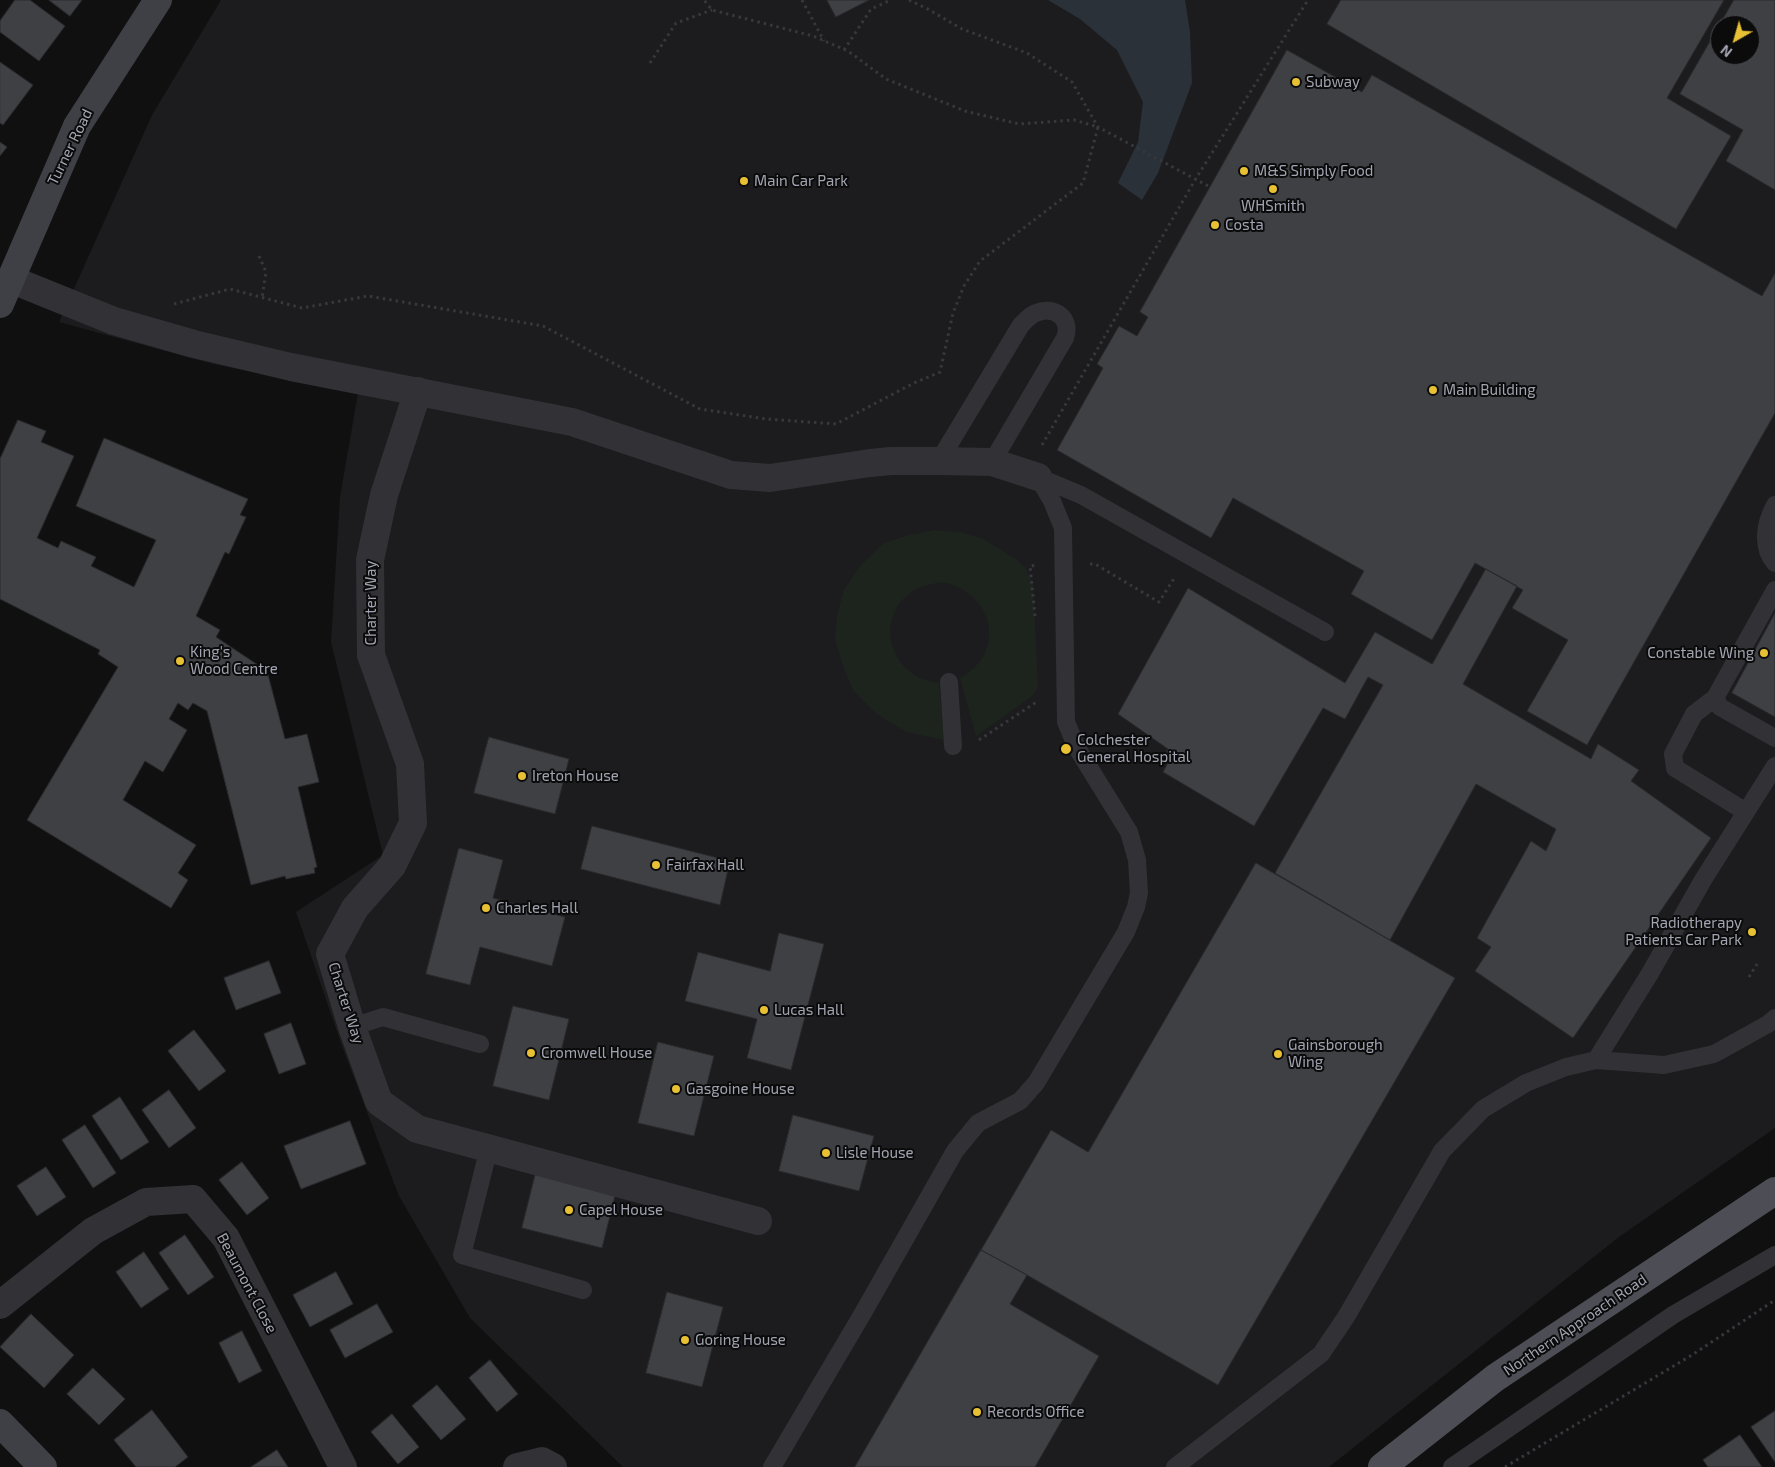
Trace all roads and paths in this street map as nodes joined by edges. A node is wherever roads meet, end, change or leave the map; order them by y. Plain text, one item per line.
1 (158, 0) edge
2 (704, 0) edge
3 (802, 0) edge
4 (891, 0) edge
5 (909, 0) edge
6 (1308, 0) edge
7 (712, 10) junction
8 (825, 41) junction
9 (844, 50) junction
10 (650, 62) dead end
11 (1098, 127) junction
12 (1195, 180) junction
13 (1210, 188) dead end
14 (258, 256) dead end
15 (10, 279) junction
16 (262, 298) junction
17 (0, 304) edge
18 (172, 305) dead end
19 (418, 391) junction
20 (939, 461) junction
21 (992, 462) junction
22 (1031, 475) junction
23 (1775, 505) edge
24 (1775, 563) edge
25 (1775, 590) edge
26 (1325, 632) dead end
27 (949, 682) dead end
28 (1715, 698) junction
29 (1775, 738) edge
30 (953, 746) dead end
31 (1775, 766) edge
32 (1746, 812) junction
33 (1757, 964) dead end
34 (1749, 977) dead end
35 (1775, 1018) edge
36 (352, 1027) junction
37 (480, 1044) dead end
38 (1596, 1060) junction
39 (489, 1148) junction
40 (1775, 1191) edge
41 (758, 1221) dead end
42 (1775, 1255) edge
43 (583, 1290) dead end
44 (1775, 1300) edge
45 (0, 1305) edge
46 (0, 1423) edge
47 (42, 1467) edge
48 (343, 1467) edge
49 (517, 1467) edge
50 (553, 1467) edge
51 (772, 1467) edge
52 (1175, 1467) edge
53 (1382, 1467) edge
54 (1452, 1467) edge
55 (1505, 1467) edge

1 - 15 street, Turner Road
2 - 7 path
3 - 8 path
4 - 9 path
5 - 11 path
6 - 12 path
7 - 8 path
7 - 10 path
8 - 9 path
9 - 11 path
11 - 12 path
11 - 16 path
12 - 13 path
12 - 22 path
14 - 16 path
15 - 17 street, Turner Road
15 - 19 street
16 - 18 path
19 - 20 street
19 - 36 street, Charter Way
20 - 21 street
20 - 21 lane
21 - 22 street
22 - 26 lane
22 - 51 lane
23 - 24 lane
25 - 28 lane
27 - 30 lane
28 - 29 lane
28 - 32 lane
31 - 32 lane
32 - 38 lane
33 - 34 path
35 - 38 lane
36 - 37 lane
36 - 39 street, Charter Way
38 - 52 lane
39 - 41 street, Charter Way
39 - 43 lane
40 - 53 main road, Northern Approach Road
42 - 54 lane
44 - 55 path
45 - 48 street, Beaumont Close
46 - 47 street
49 - 50 street

